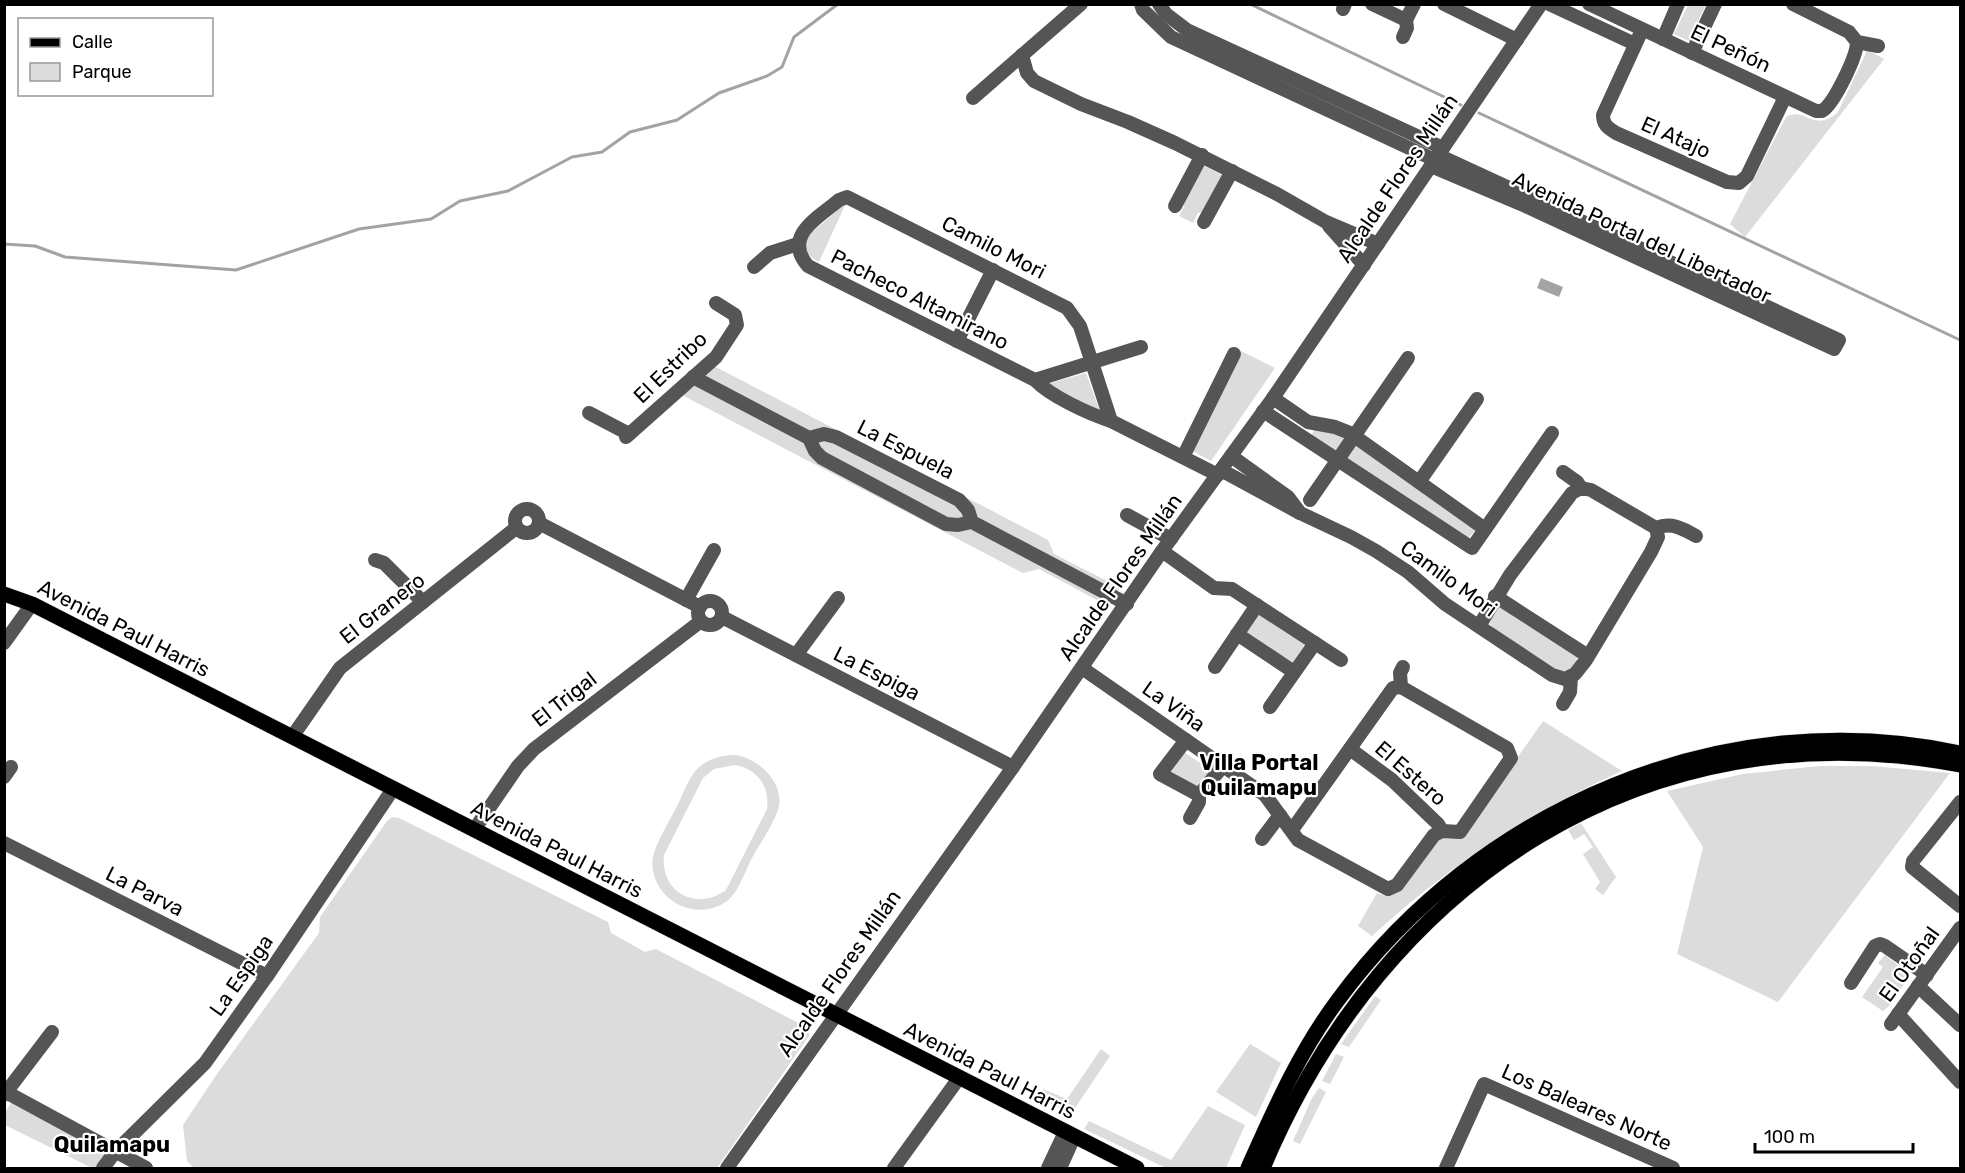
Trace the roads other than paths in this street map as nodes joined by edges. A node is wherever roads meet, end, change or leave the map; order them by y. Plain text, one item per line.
1 (1081, 4) edge
2 (1141, 4) edge
3 (1159, 4) edge
4 (1372, 4) edge
5 (1414, 4) edge
6 (1444, 4) edge
7 (1541, 4) edge
8 (1549, 4) edge
9 (1589, 4) edge
10 (1678, 4) edge
11 (1715, 4) edge
12 (1792, 4) edge
13 (1406, 21) junction
14 (1642, 30) junction
15 (1403, 37) dead end
16 (1663, 39) junction
17 (1517, 40) junction
18 (1857, 42) junction
19 (1635, 44) junction
20 (1878, 46) dead end
21 (1692, 53) junction
22 (1022, 56) junction
23 (1785, 97) junction
24 (973, 98) dead end
25 (1202, 155) junction
26 (1437, 157) junction
27 (1232, 171) junction
28 (1175, 206) dead end
29 (1204, 222) dead end
30 (1326, 222) junction
31 (798, 243) junction
32 (1378, 243) junction
33 (1364, 265) junction
34 (754, 267) dead end
35 (993, 270) junction
36 (716, 303) dead end
37 (957, 341) junction
38 (1837, 344) dead end
39 (1141, 347) dead end
40 (1234, 354) dead end
41 (1408, 358) dead end
42 (1092, 364) junction
43 (693, 377) junction
44 (1035, 380) junction
45 (1273, 398) junction
46 (1477, 399) dead end
47 (1263, 411) junction
48 (589, 413) dead end
49 (1111, 421) junction
50 (1552, 434) dead end
51 (1354, 436) junction
52 (809, 438) junction
53 (1231, 456) junction
54 (1183, 458) junction
55 (1338, 460) junction
56 (1219, 472) junction
57 (1563, 472) dead end
58 (1419, 482) junction
59 (1581, 488) junction
60 (1310, 500) dead end
61 (1300, 513) junction
62 (1127, 515) dead end
63 (972, 522) junction
64 (539, 523) junction
65 (516, 528) junction
66 (1656, 528) junction
67 (1485, 529) junction
68 (1696, 536) dead end
69 (1171, 539) junction
70 (714, 550) dead end
71 (1162, 551) junction
72 (375, 560) dead end
73 (4, 594) edge
74 (1495, 596) junction
75 (838, 598) dead end
76 (686, 600) junction
77 (423, 602) junction
78 (32, 604) junction
79 (1127, 604) junction
80 (1257, 605) junction
81 (700, 614) junction
82 (722, 617) junction
83 (1479, 626) junction
84 (1237, 634) junction
85 (4, 643) edge
86 (1315, 643) junction
87 (796, 655) junction
88 (1588, 656) junction
89 (1341, 660) dead end
90 (1403, 667) dead end
91 (1082, 668) junction
92 (1215, 668) dead end
93 (1294, 672) junction
94 (1571, 677) junction
95 (1401, 687) junction
96 (1563, 704) dead end
97 (1270, 707) dead end
98 (292, 737) junction
99 (1186, 740) junction
100 (1350, 749) junction
101 (1960, 753) edge
102 (1960, 765) edge
103 (1223, 766) junction
104 (1013, 767) junction
105 (393, 789) junction
106 (1199, 795) junction
107 (1960, 802) edge
108 (1280, 815) junction
109 (1190, 818) dead end
110 (474, 830) junction
111 (1292, 830) junction
112 (1442, 831) junction
113 (1262, 839) dead end
114 (4, 843) edge
115 (1960, 906) edge
116 (1960, 928) edge
117 (1927, 975) junction
118 (267, 976) junction
119 (1851, 983) dead end
120 (1918, 986) junction
121 (835, 1015) junction
122 (1960, 1025) edge
123 (52, 1032) dead end
124 (963, 1080) junction
125 (1960, 1082) edge
126 (5, 1093) edge
127 (1069, 1135) junction
128 (1089, 1145) junction
129 (115, 1152) junction
130 (103, 1168) edge
131 (146, 1168) edge
132 (727, 1168) edge
133 (894, 1168) edge
134 (905, 1168) edge
135 (1048, 1168) edge
136 (1060, 1168) edge
137 (1117, 1168) edge
138 (1137, 1168) edge
139 (1248, 1168) edge
140 (1263, 1168) edge
141 (1446, 1168) edge
142 (1673, 1168) edge

1 - 22 street
2 - 26 street, Avenida Portal del Libertador
3 - 26 street, Avenida Portal del Libertador
4 - 13 street
5 - 13 street
6 - 17 street
7 - 17 street, Alcalde Flores Millán
8 - 19 street
9 - 14 street, El Peñón
10 - 16 street
11 - 21 street
12 - 18 street
13 - 15 street
14 - 16 street, El Peñón
14 - 19 street, El Atajo
16 - 21 street, El Peñón
17 - 26 street, Alcalde Flores Millán
18 - 20 street
18 - 23 street, El Peñón
19 - 23 street, El Atajo
21 - 23 street, El Peñón
22 - 24 street
22 - 25 street
25 - 27 street
25 - 28 street
26 - 32 street, Alcalde Flores Millán
26 - 38 street, Avenida Portal del Libertador
27 - 29 street
27 - 30 street
30 - 32 street
30 - 33 street
31 - 34 street
31 - 35 street, Camilo Mori
31 - 37 street, Pacheco Altamirano
32 - 33 street, Alcalde Flores Millán
33 - 45 street, Alcalde Flores Millán
35 - 37 street
35 - 42 street, Camilo Mori
36 - 43 street, El Estribo
37 - 44 street, Pacheco Altamirano
39 - 42 street
40 - 54 street
41 - 51 street
42 - 44 street
42 - 49 street, Camilo Mori
43 - 48 street, El Estribo
43 - 52 street, La Espuela
44 - 49 street, Camilo Mori
45 - 47 street, Alcalde Flores Millán
45 - 51 street
46 - 58 street
47 - 53 street, Alcalde Flores Millán
47 - 55 street
49 - 54 street, Camilo Mori
50 - 67 street
51 - 55 street
51 - 58 street
52 - 63 street, La Espuela
52 - 63 street, La Espuela
53 - 56 street, Alcalde Flores Millán
53 - 61 street, Camilo Mori
54 - 56 street, Camilo Mori
55 - 60 street
55 - 67 street
56 - 61 street, Camilo Mori
56 - 69 street, Alcalde Flores Millán
57 - 59 street
58 - 67 street
59 - 66 street
59 - 74 street
61 - 83 street, Camilo Mori
62 - 69 street
63 - 79 street, La Espuela
64 - 65 street
64 - 65 street, La Espiga
64 - 76 street, La Espiga
65 - 77 street, El Granero
66 - 68 street
66 - 88 street
69 - 71 street, Alcalde Flores Millán
70 - 76 street
71 - 79 street, Alcalde Flores Millán
71 - 80 street
72 - 77 street
73 - 78 main road, Avenida Paul Harris
74 - 83 street
74 - 88 street
75 - 87 street
76 - 81 street, La Espiga
77 - 98 street, El Granero
78 - 85 street
78 - 98 main road, Avenida Paul Harris
79 - 91 street, Alcalde Flores Millán
80 - 84 street
80 - 86 street
81 - 82 street
81 - 82 street, La Espiga
81 - 110 street, El Trigal
82 - 87 street, La Espiga
83 - 94 street, Camilo Mori
84 - 92 street
84 - 93 street
86 - 89 street
86 - 93 street
87 - 104 street, La Espiga
88 - 94 street
90 - 95 street
91 - 99 street, La Viña
91 - 104 street, Alcalde Flores Millán
93 - 97 street
94 - 96 street
95 - 100 street
95 - 112 street
98 - 105 main road, Avenida Paul Harris
99 - 103 street, La Viña
99 - 106 street
100 - 111 street
100 - 112 street, El Estero
101 - 139 main road
102 - 140 main road
103 - 106 street
103 - 108 street, La Viña
104 - 121 street, Alcalde Flores Millán
105 - 110 main road, Avenida Paul Harris
105 - 118 street, La Espiga
106 - 109 street
107 - 115 street
108 - 111 street, La Viña
108 - 113 street
110 - 121 main road, Avenida Paul Harris
111 - 112 street, La Viña
114 - 118 street, La Parva
116 - 117 street, El Otoñal
117 - 119 street
117 - 120 street, El Otoñal
118 - 129 street, La Espiga
120 - 122 street
120 - 125 street, El Otoñal
121 - 124 main road, Avenida Paul Harris
121 - 132 street, Alcalde Flores Millán
123 - 126 street
124 - 127 main road, Avenida Paul Harris
124 - 133 street
124 - 134 street
126 - 129 street
127 - 128 main road, Avenida Paul Harris
127 - 135 street
127 - 136 street
128 - 137 main road, Avenida Paul Harris
128 - 138 main road, Avenida Paul Harris
129 - 130 street, La Espiga
129 - 131 street
141 - 142 street, Los Baleares Norte

